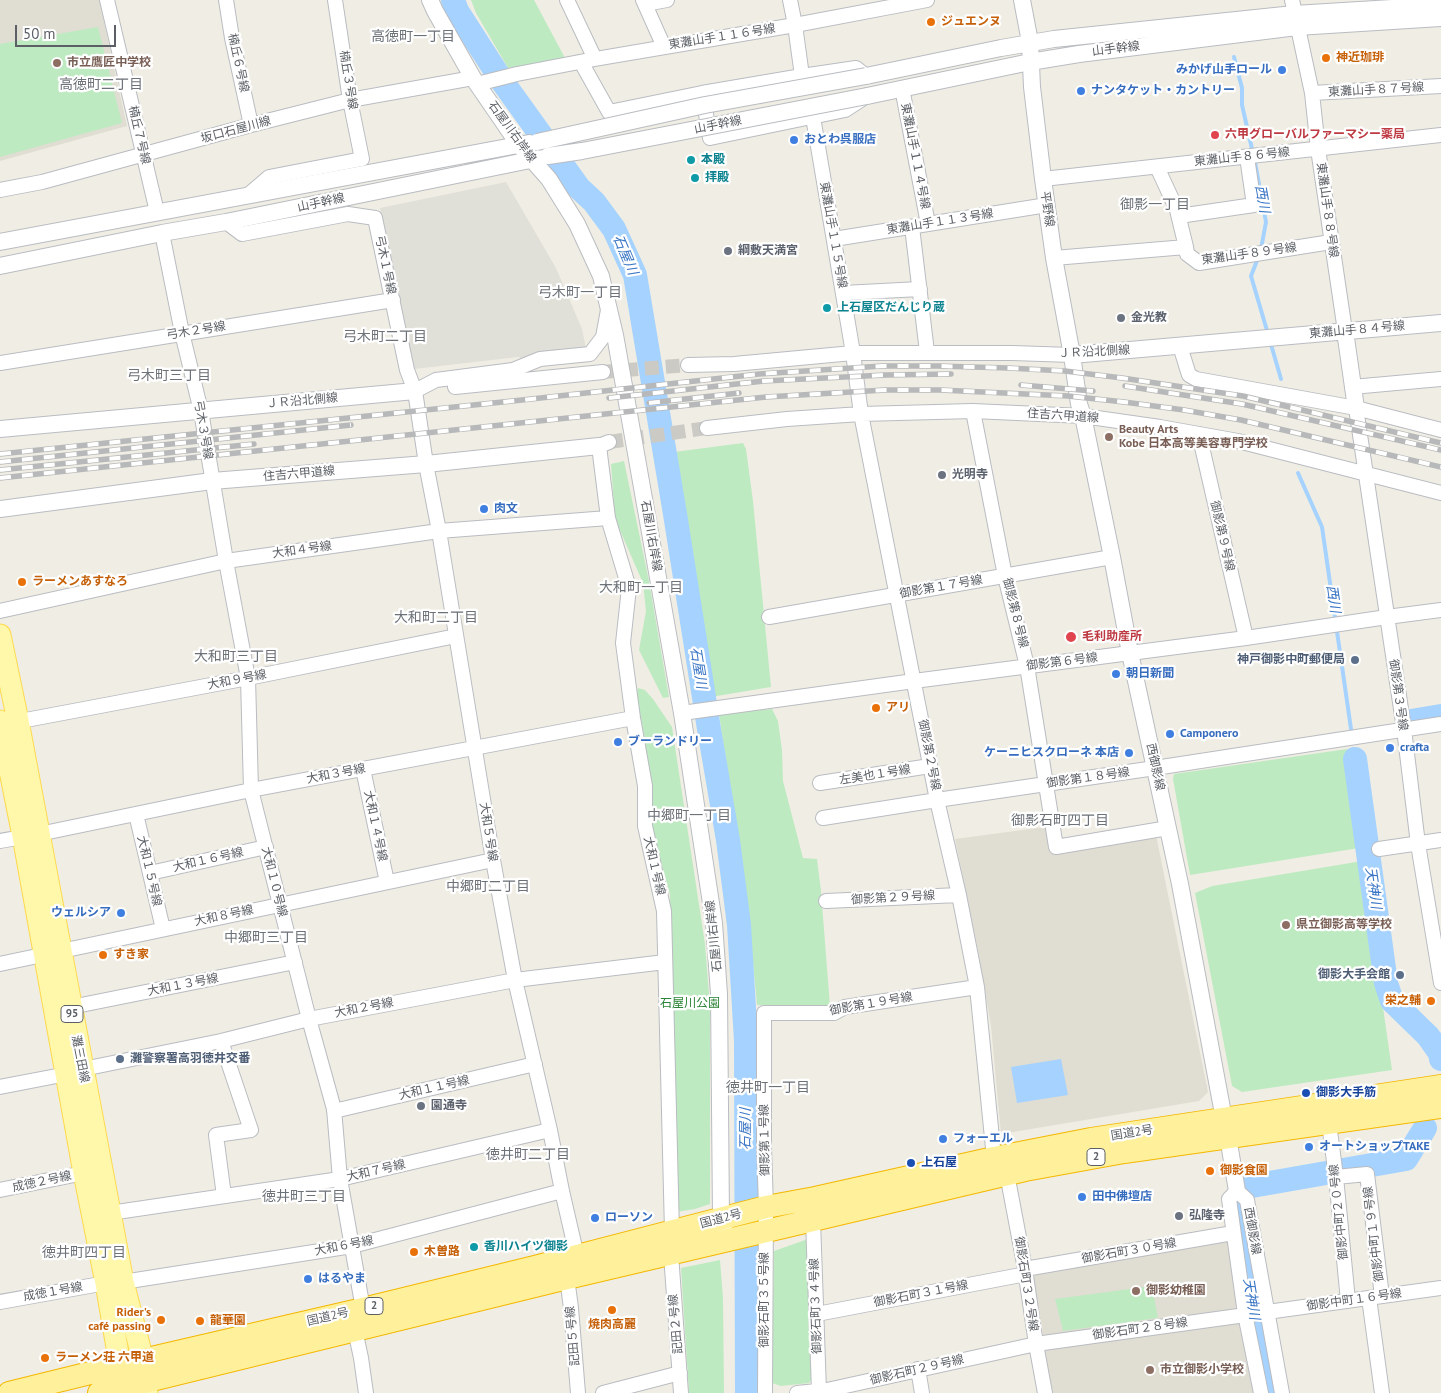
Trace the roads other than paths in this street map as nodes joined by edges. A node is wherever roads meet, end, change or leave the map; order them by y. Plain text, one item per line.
1 (107, 0) edge
2 (226, 0) edge
3 (335, 0) edge
4 (430, 0) edge
5 (567, 0) edge
6 (668, 0) edge
7 (790, 0) edge
8 (926, 0) edge
9 (1022, 0) edge
10 (644, 2) edge
11 (1441, 5) edge
12 (1295, 14) edge
13 (1441, 18) edge
14 (795, 25) junction
15 (1218, 29) junction
16 (1030, 42) junction
17 (664, 47) junction
18 (588, 61) junction
19 (1030, 62) junction
20 (802, 76) junction
21 (866, 76) junction
22 (481, 81) junction
23 (1441, 86) edge
24 (902, 88) junction
25 (702, 93) junction
26 (1312, 93) junction
27 (867, 96) junction
28 (350, 100) junction
29 (813, 117) junction
30 (251, 125) junction
31 (1441, 135) edge
32 (519, 145) junction
33 (1318, 149) junction
34 (143, 155) junction
35 (1248, 157) junction
36 (532, 160) junction
37 (1157, 166) junction
38 (1043, 179) junction
39 (0, 190) edge
40 (248, 195) junction
41 (1047, 205) junction
42 (157, 212) junction
43 (1179, 216) junction
44 (226, 222) junction
45 (928, 224) junction
46 (912, 227) junction
47 (162, 233) junction
48 (834, 239) junction
49 (0, 242) edge
50 (1331, 242) junction
51 (1186, 247) junction
52 (1054, 258) junction
53 (0, 266) edge
54 (920, 289) junction
55 (843, 294) junction
56 (393, 300) junction
57 (609, 307) junction
58 (1441, 323) edge
59 (1344, 331) junction
60 (182, 333) junction
61 (1180, 346) junction
62 (927, 352) junction
63 (853, 353) junction
64 (1072, 355) junction
65 (0, 363) edge
66 (688, 365) tunnel mouth
67 (603, 372) tunnel mouth
68 (1441, 379) edge
69 (1352, 387) junction
70 (415, 391) junction
71 (1356, 408) junction
72 (201, 411) junction
73 (973, 411) junction
74 (861, 414) junction
75 (1083, 416) junction
76 (707, 428) tunnel mouth
77 (0, 429) edge
78 (1441, 430) edge
79 (1199, 434) junction
80 (604, 444) joint
81 (426, 464) junction
82 (1365, 473) junction
83 (212, 480) junction
84 (1441, 493) edge
85 (0, 509) edge
86 (608, 518) junction
87 (439, 531) junction
88 (1112, 557) junction
89 (226, 561) junction
90 (1005, 576) junction
91 (897, 595) junction
92 (1441, 610) edge
93 (0, 611) edge
94 (770, 617) dead end
95 (1387, 617) junction
96 (0, 635) edge
97 (456, 636) junction
98 (1246, 638) junction
99 (1130, 653) junction
100 (1027, 666) junction
101 (248, 678) junction
102 (914, 681) junction
103 (690, 712) junction
104 (633, 718) junction
105 (5, 723) edge
106 (1441, 724) edge
107 (1404, 729) junction
108 (474, 748) junction
109 (930, 766) junction
110 (1155, 768) junction
111 (363, 769) junction
112 (820, 784) dead end
113 (1046, 785) junction
114 (251, 790) junction
115 (937, 800) junction
116 (136, 814) junction
117 (823, 818) dead end
118 (1168, 828) junction
119 (31, 836) junction
120 (1441, 840) edge
121 (0, 841) edge
122 (1418, 844) junction
123 (266, 847) junction
124 (1379, 850) dead end
125 (493, 860) junction
126 (150, 873) junction
127 (387, 882) junction
128 (959, 895) junction
129 (826, 902) dead end
130 (280, 904) junction
131 (163, 929) junction
132 (52, 953) junction
133 (295, 962) junction
134 (665, 962) junction
135 (0, 964) edge
136 (1440, 974) edge
137 (515, 980) junction
138 (977, 987) junction
139 (71, 1007) junction
140 (764, 1013) joint
141 (309, 1019) junction
142 (222, 1041) junction
143 (535, 1064) junction
144 (75, 1072) junction
145 (1441, 1086) edge
146 (0, 1087) edge
147 (1441, 1107) edge
148 (334, 1111) junction
149 (1329, 1123) junction
150 (1226, 1128) junction
151 (550, 1130) junction
152 (1001, 1166) junction
153 (84, 1173) junction
154 (1335, 1173) junction
155 (340, 1180) junction
156 (0, 1190) edge
157 (562, 1191) junction
158 (1237, 1191) junction
159 (224, 1196) junction
160 (745, 1213) junction
161 (110, 1214) junction
162 (813, 1220) junction
163 (672, 1232) junction
164 (1233, 1233) junction
165 (746, 1236) junction
166 (352, 1246) junction
167 (671, 1254) junction
168 (577, 1256) junction
169 (1026, 1272) junction
170 (567, 1278) junction
171 (115, 1282) junction
172 (1441, 1288) edge
173 (1375, 1297) junction
174 (1348, 1301) junction
175 (0, 1302) edge
176 (363, 1309) junction
177 (1255, 1313) junction
178 (816, 1314) junction
179 (355, 1330) junction
180 (1036, 1344) junction
181 (143, 1360) junction
182 (918, 1369) junction
183 (680, 1374) junction
184 (123, 1382) edge
185 (146, 1388) edge
186 (825, 1391) edge
187 (9, 1393) edge
188 (99, 1393) edge
189 (366, 1393) edge
190 (578, 1393) edge
191 (603, 1393) edge
192 (681, 1393) edge
193 (765, 1393) edge
194 (797, 1393) edge
195 (922, 1393) edge
196 (1046, 1393) edge
197 (1261, 1393) edge
198 (1282, 1393) edge
199 (1382, 1393) edge

1 - 34 street, 楠丘７号線
2 - 30 street, 楠丘６号線
3 - 28 street, 楠丘３号線
4 - 22 street, 石屋川右岸線
5 - 18 street
6 - 10 street
7 - 14 street
8 - 14 street, 東灘山手１１６号線
9 - 16 street, 平野線
10 - 17 street
11 - 12 street, 山手幹線
12 - 13 street, 山手幹線
12 - 15 street, 山手幹線
12 - 26 street, 東灘山手８８号線
14 - 17 street, 東灘山手１１６号線
14 - 20 street
15 - 16 street, 山手幹線
15 - 19 street, 山手幹線
16 - 19 street, 平野線
16 - 21 street, 山手幹線
17 - 18 street, 東灘山手１１６号線
18 - 22 street, 東灘山手１１６号線
18 - 25 street
19 - 24 street, 山手幹線
19 - 38 street, 平野線
20 - 21 street
20 - 25 street
21 - 32 street, 山手幹線, bridge
22 - 28 street, 坂口石屋川線
22 - 32 street, 石屋川右岸線
23 - 26 street, 東灘山手８７号線
24 - 27 street, 山手幹線
24 - 45 street, 東灘山手１１４号線
25 - 29 street
26 - 33 street, 東灘山手８８号線
27 - 29 street
27 - 36 street, 山手幹線, bridge
28 - 30 street, 坂口石屋川線
28 - 40 street, 楠丘３号線
29 - 48 street, 東灘山手１１５号線
30 - 34 street, 坂口石屋川線
31 - 33 street, 東灘山手８６号線
32 - 36 street, 石屋川右岸線
32 - 40 street, 山手幹線
33 - 35 street, 東灘山手８６号線
33 - 50 street, 東灘山手８８号線
34 - 39 street, 坂口石屋川線
34 - 42 street, 楠丘７号線
35 - 37 street, 東灘山手８６号線
35 - 43 street
36 - 44 street, 山手幹線
36 - 57 street, 石屋川右岸線
37 - 38 street, 東灘山手８６号線
37 - 43 street
38 - 41 street, 平野線
40 - 42 street, 山手幹線
41 - 45 street, 東灘山手１１３号線
41 - 52 street, 平野線
42 - 49 street, 山手幹線
43 - 51 street
44 - 47 street, 山手幹線
44 - 56 street, 弓木１号線
45 - 46 street, 東灘山手１１３号線
46 - 48 street, 東灘山手１１３号線
46 - 54 street
47 - 53 street, 山手幹線
47 - 60 street, 弓木３号線
48 - 55 street, 東灘山手１１５号線
50 - 51 street, 東灘山手８９号線
50 - 59 street, 東灘山手８８号線
51 - 52 street, 東灘山手８９号線
52 - 64 street, 平野線
54 - 55 street
54 - 62 street
55 - 63 street, 東灘山手１１５号線
56 - 60 street, 弓木２号線
56 - 70 street, 弓木１号線
57 - 70 street
57 - 103 street, 石屋川右岸線
58 - 59 street, 東灘山手８４号線
59 - 61 street, 東灘山手８４号線
59 - 69 street, 東灘山手８８号線
60 - 65 street, 弓木２号線
60 - 72 street, 弓木３号線
61 - 64 street, ＪＲ沿北側線
61 - 71 street
62 - 63 street, ＪＲ沿北側線
62 - 64 street, ＪＲ沿北側線
63 - 66 street, ＪＲ沿北側線
63 - 74 street, 御影第２号線
64 - 75 street, 平野線
67 - 70 street, ＪＲ沿北側線
68 - 69 street
69 - 71 street, 東灘山手８８号線
70 - 72 street, ＪＲ沿北側線
70 - 81 street, 弓木１号線
71 - 78 street
71 - 82 street, 御影第３号線
72 - 77 street, ＪＲ沿北側線
72 - 83 street, 弓木３号線
73 - 74 street, 住吉六甲道線
73 - 75 street, 住吉六甲道線
73 - 90 street, 御影第８号線
74 - 76 street, 住吉六甲道線
74 - 91 street, 御影第２号線
75 - 79 street, 住吉六甲道線
75 - 88 street, 西御影線
79 - 82 street, 住吉六甲道線
79 - 98 street, 御影第９号線
80 - 81 street, 住吉六甲道線
80 - 86 street, 大和１号線
81 - 83 street, 住吉六甲道線
81 - 87 street, 大和５号線
82 - 84 street, 住吉六甲道線
82 - 95 street, 御影第３号線
83 - 85 street, 住吉六甲道線
83 - 89 street, 大和１０号線
86 - 87 street, 大和４号線
86 - 104 street, 大和１号線
87 - 89 street, 大和４号線
87 - 97 street, 大和５号線
88 - 90 street, 御影第１７号線
88 - 99 street, 西御影線
89 - 93 street, 大和４号線
89 - 101 street, 大和１０号線
90 - 91 street, 御影第１７号線
90 - 100 street, 御影第８号線
91 - 94 street, 御影第１７号線
91 - 102 street, 御影第２号線
92 - 95 street, 御影第６号線
95 - 98 street, 御影第６号線
95 - 107 street, 御影第３号線
96 - 105 main road, 灘三田線 / 95
97 - 101 street, 大和９号線
97 - 108 street, 大和５号線
98 - 99 street, 御影第６号線
99 - 100 street, 御影第６号線
99 - 110 street, 西御影線
100 - 102 street, 御影第６号線
100 - 113 street, 御影第８号線
101 - 105 street, 大和９号線
101 - 114 street, 大和１０号線
102 - 103 street, 御影第６号線
102 - 109 street, 御影第２号線
103 - 160 street, 石屋川右岸線
104 - 108 street, 大和３号線
104 - 134 street, 大和１号線
105 - 119 main road, 灘三田線 / 95
106 - 107 street, 御影第１８号線
107 - 110 street, 御影第１８号線
107 - 122 street, 御影第３号線
108 - 111 street, 大和３号線
108 - 125 street, 大和５号線
109 - 112 street, 左美也１号線
109 - 115 street, 御影第２号線
110 - 113 street, 御影第１８号線
110 - 118 street, 西御影線
111 - 114 street, 大和３号線
111 - 127 street, 大和１４号線
113 - 115 street, 御影第１８号線
113 - 118 street, 御影第８号線
114 - 116 street, 大和３号線
114 - 123 street, 大和１０号線
115 - 117 street, 御影第１８号線
115 - 128 street, 御影第２号線
116 - 119 street, 大和３号線
116 - 126 street, 大和１５号線
118 - 150 street, 西御影線
119 - 121 street, 大和３号線
119 - 132 main road, 灘三田線 / 95
120 - 122 street
122 - 124 street
122 - 136 street, 御影第３号線
123 - 126 street, 大和１６号線
123 - 130 street, 大和１０号線
125 - 127 street, 大和８号線
125 - 137 street, 大和５号線
126 - 131 street, 大和１５号線
127 - 130 street, 大和８号線
128 - 129 street, 御影第２９号線
128 - 138 street, 御影第２号線
130 - 131 street, 大和８号線
130 - 133 street, 大和１０号線
131 - 132 street, 大和８号線
132 - 135 street, 大和８号線
132 - 139 main road, 灘三田線 / 95
132 - 144 main road, 灘三田線 / 95
133 - 139 street, 大和１３号線
133 - 141 street, 大和１０号線
134 - 137 street, 大和２号線
134 - 163 street, 大和１号線
137 - 141 street, 大和２号線
137 - 143 street, 大和５号線
138 - 140 street, 御影第１９号線
138 - 152 street, 御影第２号線
139 - 144 main road, 灘三田線 / 95
140 - 160 street, 御影第１号線
141 - 142 street, 大和２号線
141 - 148 street, 大和１０号線
142 - 144 street, 大和２号線
142 - 159 street
143 - 148 street, 大和１１号線
143 - 151 street, 大和５号線
144 - 146 street, 大和２号線
144 - 153 main road, 灘三田線 / 95
144 - 161 main road, 灘三田線 / 95
145 - 150 highway, 国道2号 / 2
147 - 149 highway, 国道2号 / 2
148 - 155 street, 大和１０号線
149 - 150 highway, 国道2号 / 2
149 - 154 street, 御影中町２０号線
150 - 152 highway, 国道2号 / 2
150 - 158 street, 西御影線
151 - 155 street, 大和７号線
151 - 157 street, 大和５号線
152 - 160 highway, 国道2号 / 2
152 - 162 highway, 国道2号 / 2
152 - 169 street, 御影石町３２号線
153 - 156 street, 成徳２号線
153 - 171 main road, 灘三田線 / 95
154 - 173 street, 御影中町１９号線
154 - 174 street, 御影中町２０号線
155 - 159 street, 大和７号線
155 - 166 street, 大和１０号線
157 - 166 street, 大和６号線
157 - 168 street, 大和５号線
158 - 164 street, 西御影線
158 - 177 street, 西御影線
159 - 161 street, 大和７号線
160 - 163 highway, 国道2号 / 2
160 - 165 street, 石屋川右岸線
160 - 165 street, 御影石町３５号線
161 - 171 main road, 灘三田線 / 95
162 - 165 highway, 国道2号 / 2
162 - 178 street, 御影石町３４号線
163 - 168 highway, 国道2号 / 2
164 - 169 street, 御影石町３０号線
164 - 177 street, 西御影線
165 - 167 highway, 国道2号 / 2
165 - 193 street, 御影石町３５号線
166 - 171 street, 大和６号線
166 - 176 street, 大和１０号線
167 - 170 highway, 国道2号 / 2
167 - 183 street, 記田２号線
168 - 176 highway, 国道2号 / 2
169 - 178 street, 御影石町３１号線
169 - 180 street, 御影石町３２号線
170 - 179 highway, 国道2号 / 2
170 - 190 street, 記田５号線
171 - 175 street, 成徳１号線
171 - 181 main road, 灘三田線 / 95
171 - 184 main road, 灘三田線 / 95
172 - 173 street, 御影中町１６号線
173 - 174 street, 御影中町１６号線
173 - 199 street
174 - 177 street, 御影中町１６号線
176 - 181 highway, 国道2号 / 2
177 - 180 street, 御影石町２８号線
177 - 197 street, 西御影線
177 - 198 street, 西御影線
178 - 186 street, 御影石町３４号線
179 - 185 highway, 国道2号 / 2
179 - 189 street
180 - 182 street, 御影石町２９号線
180 - 196 street, 御影石町３２号線
181 - 184 highway, 国道2号 / 2
181 - 185 main road, 灘三田線 / 95
182 - 186 street, 御影石町２９号線
182 - 195 street
183 - 191 street
183 - 192 street, 記田２号線
184 - 185 highway, 国道2号 / 2
184 - 187 highway, 国道2号 / 2
184 - 188 highway, 国道2号 / 2
186 - 194 street, 御影石町２９号線

